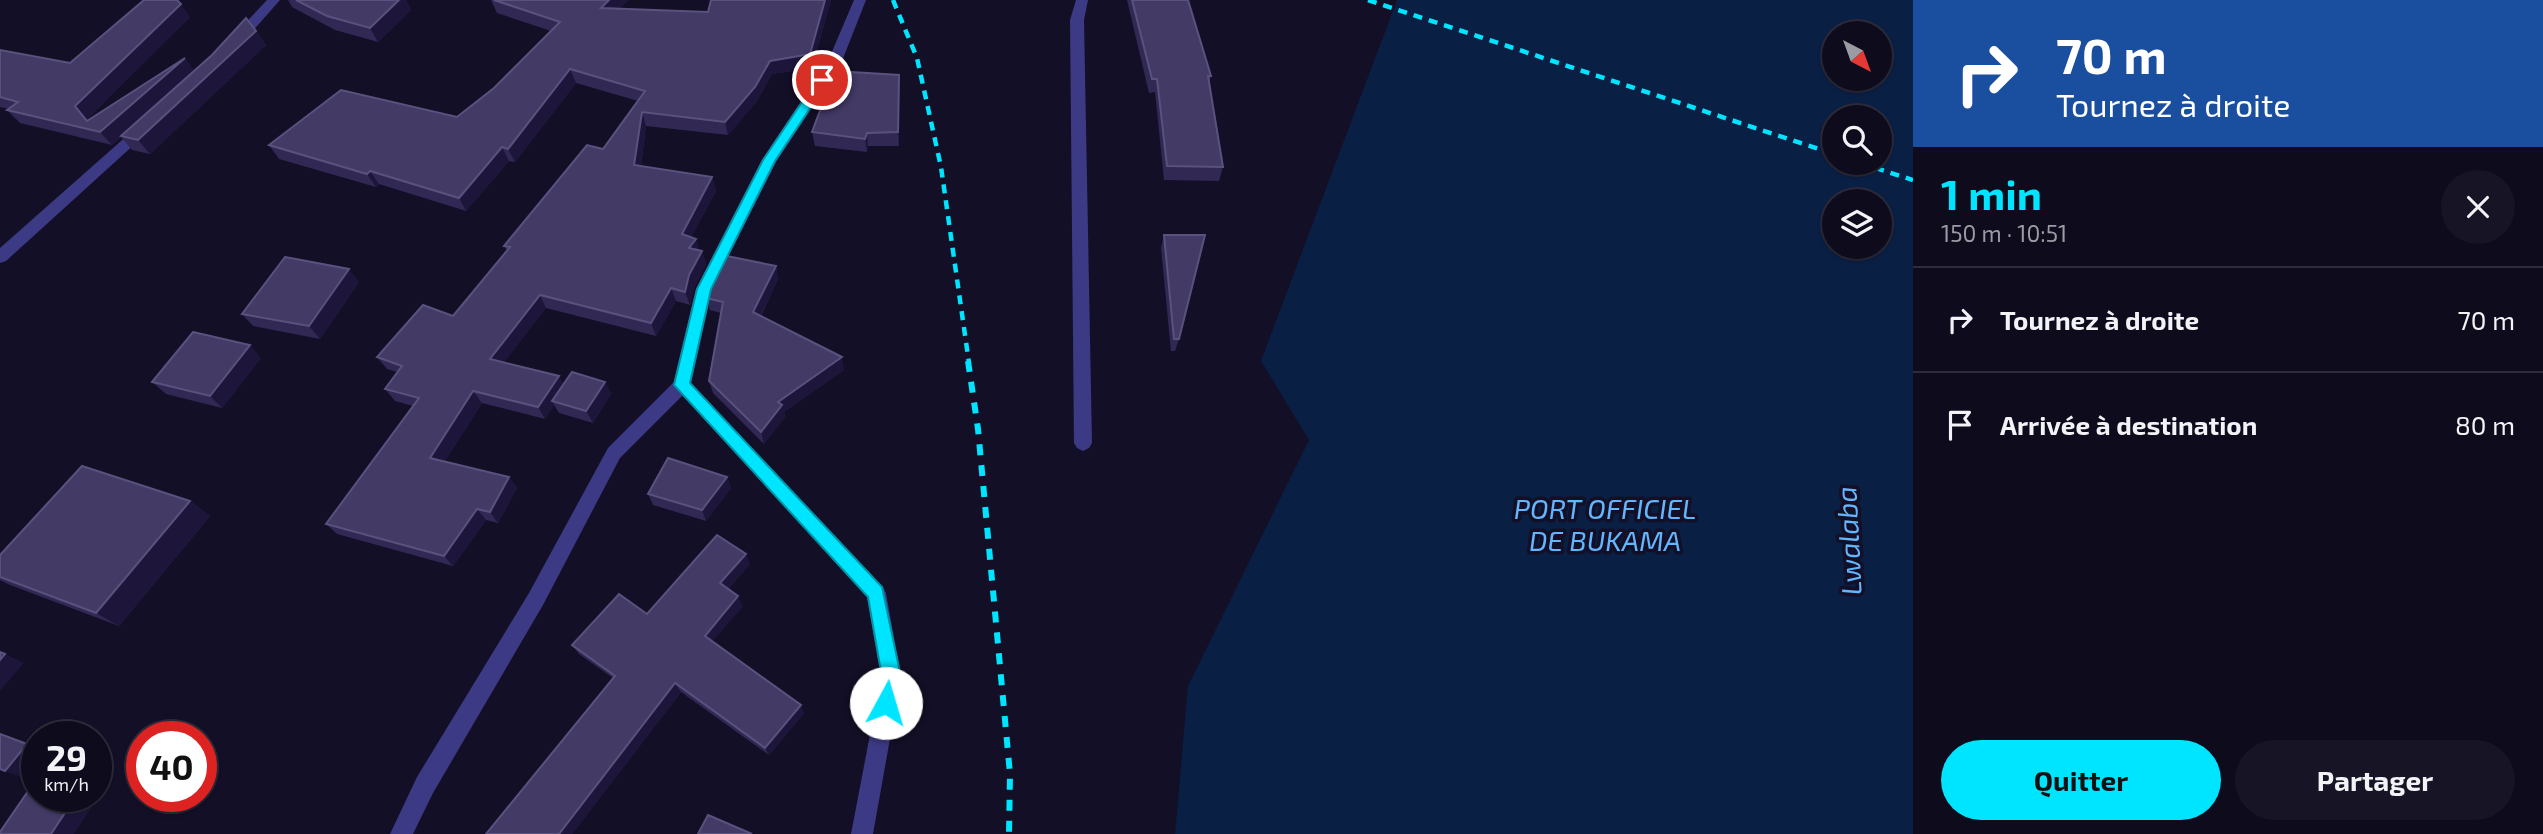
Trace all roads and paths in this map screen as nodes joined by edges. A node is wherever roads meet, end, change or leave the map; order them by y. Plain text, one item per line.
1 (274, 0) edge
2 (860, 0) edge
3 (1082, 0) edge
4 (224, 55) edge
5 (155, 118) edge
6 (0, 257) edge
7 (682, 385) junction
8 (1083, 443) dead end
9 (401, 834) edge
10 (862, 834) edge

1 - 4 street
2 - 7 street
3 - 8 street
5 - 6 street
7 - 9 street
7 - 10 street

